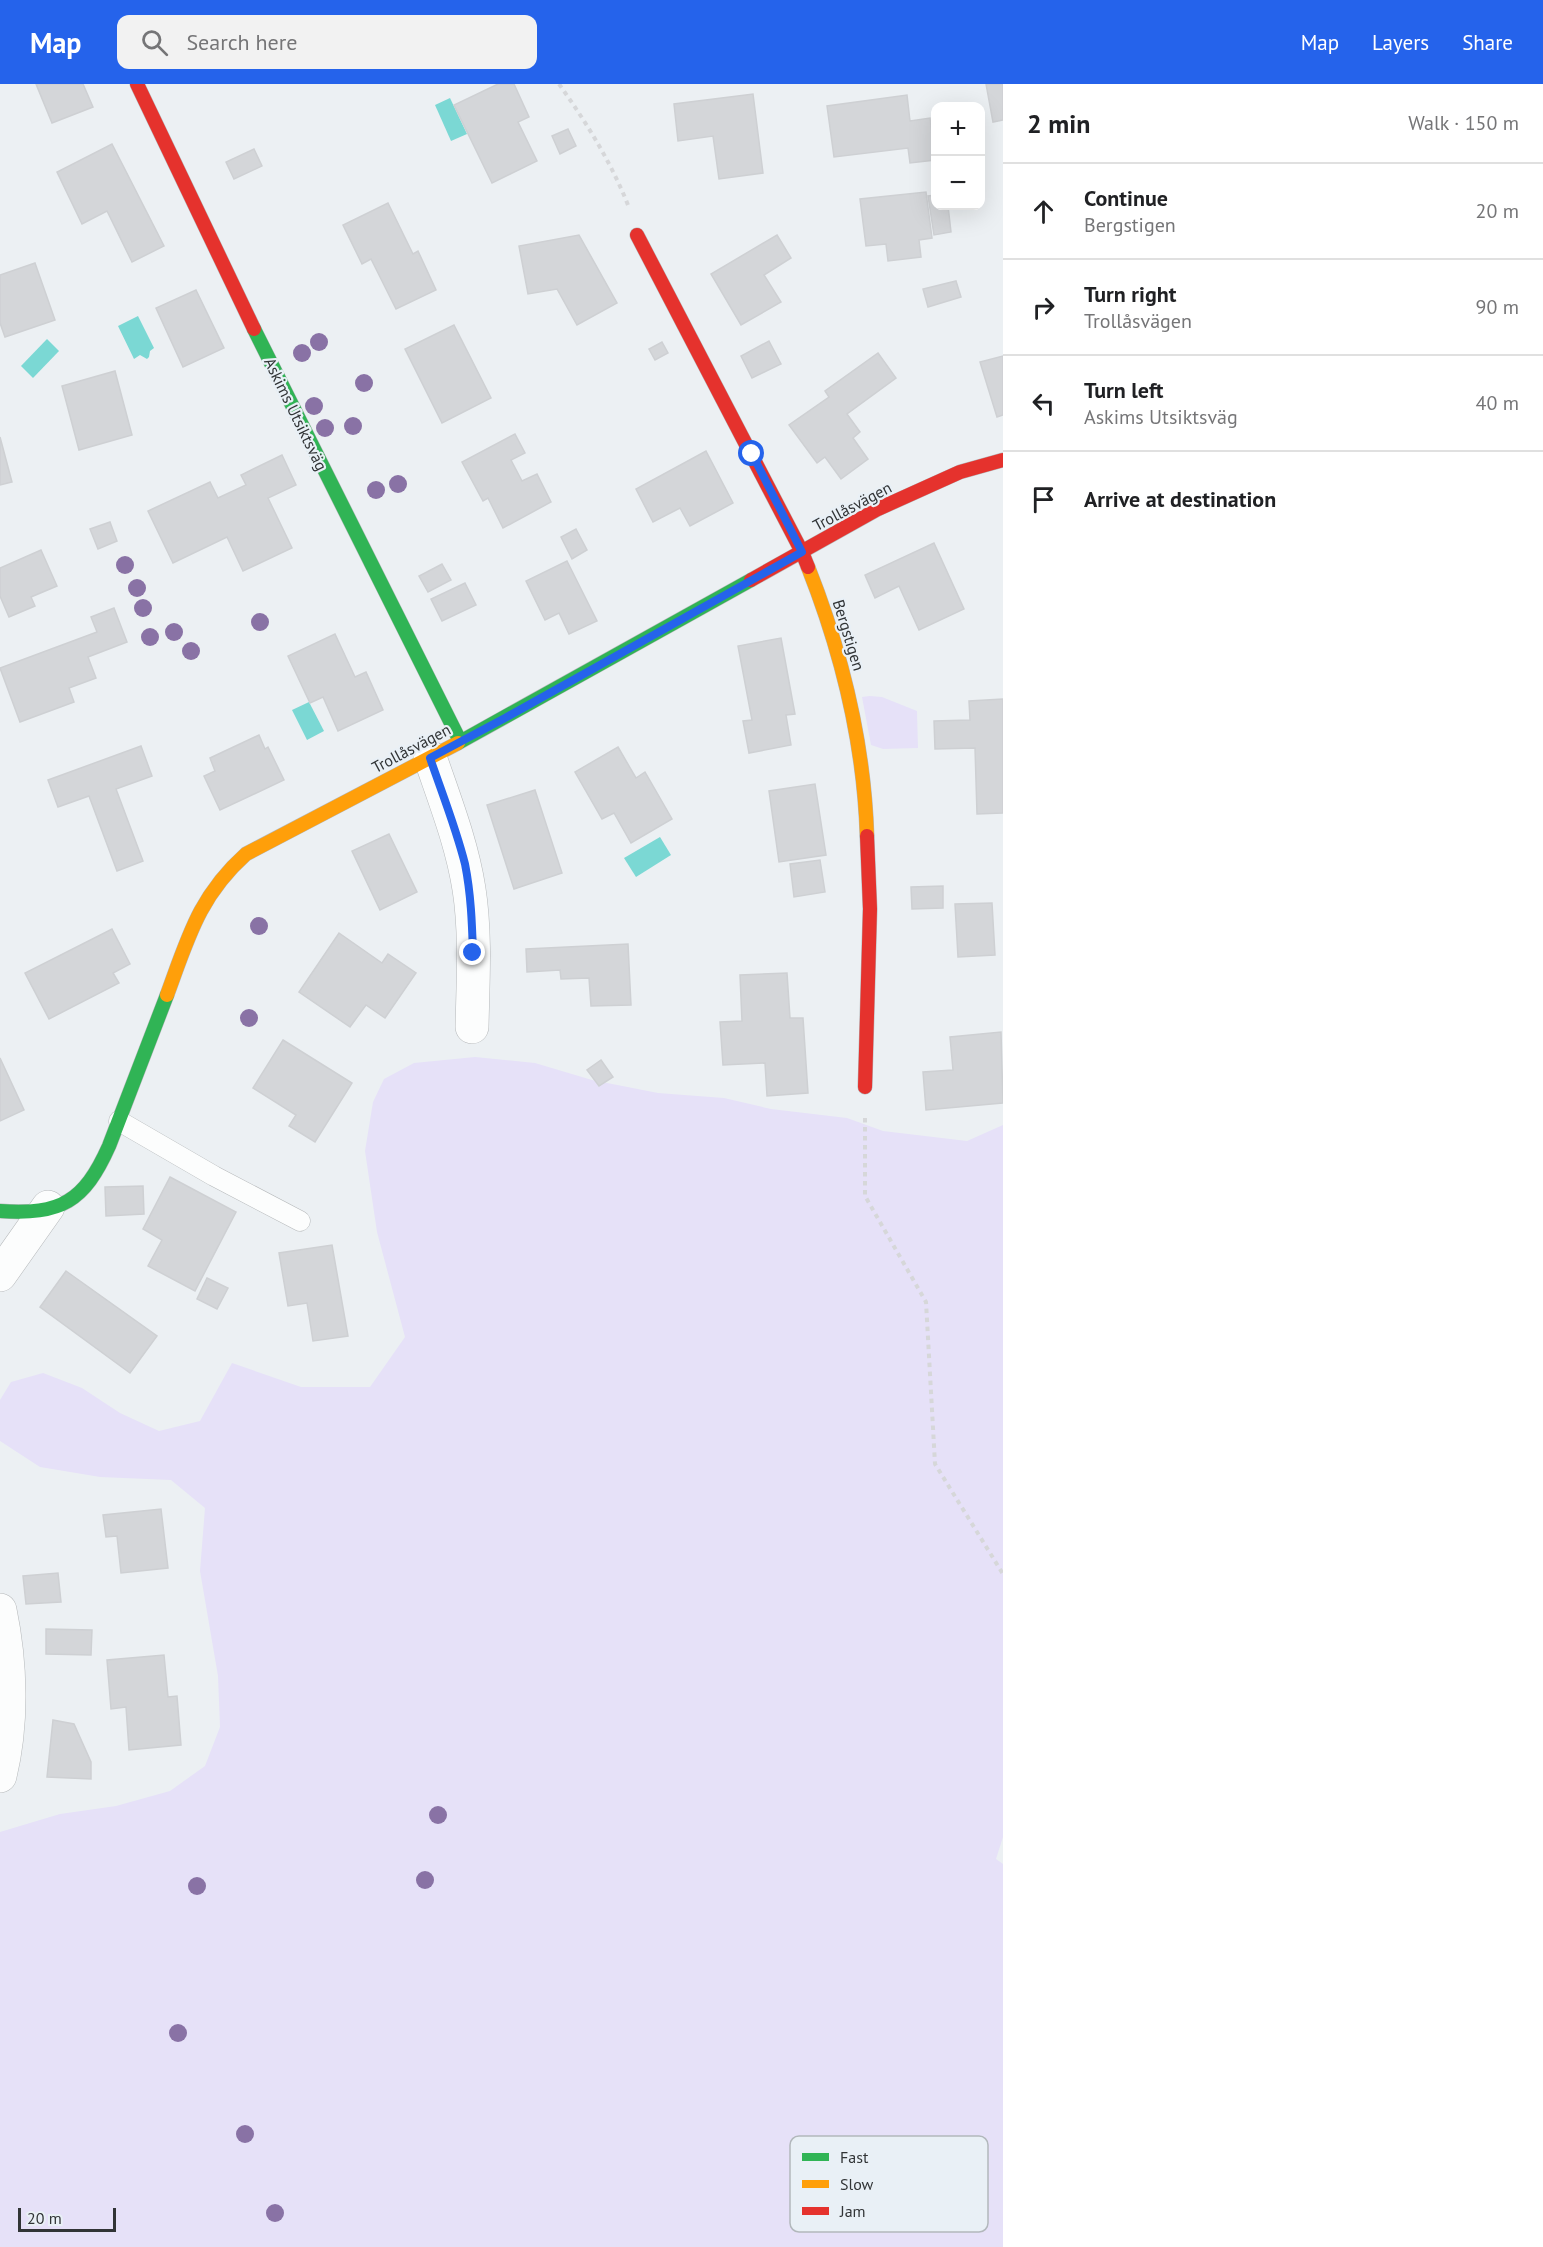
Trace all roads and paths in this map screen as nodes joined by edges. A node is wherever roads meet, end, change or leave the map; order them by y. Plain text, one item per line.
1 (137, 84) edge
2 (559, 84) edge
3 (638, 235) joint
4 (1003, 460) edge
5 (802, 552) junction
6 (460, 741) junction
7 (430, 758) junction
8 (472, 1027) dead end
9 (865, 1087) joint
10 (118, 1121) junction
11 (48, 1207) junction
12 (0, 1211) edge
13 (300, 1221) dead end
14 (0, 1275) edge
15 (1003, 1574) edge
16 (0, 1610) edge
17 (0, 1776) edge

1 - 6 street, Askims Utsiktsväg
2 - 3 path
3 - 5 street, Bergstigen
4 - 5 street, Trollåsvägen
5 - 6 street, Trollåsvägen
5 - 9 street, Bergstigen
6 - 7 street, Trollåsvägen
7 - 8 street
7 - 10 street, Trollåsvägen
9 - 15 path
10 - 11 street, Trollåsvägen
10 - 13 lane
11 - 12 street, Trollåsvägen
11 - 14 street
16 - 17 street

